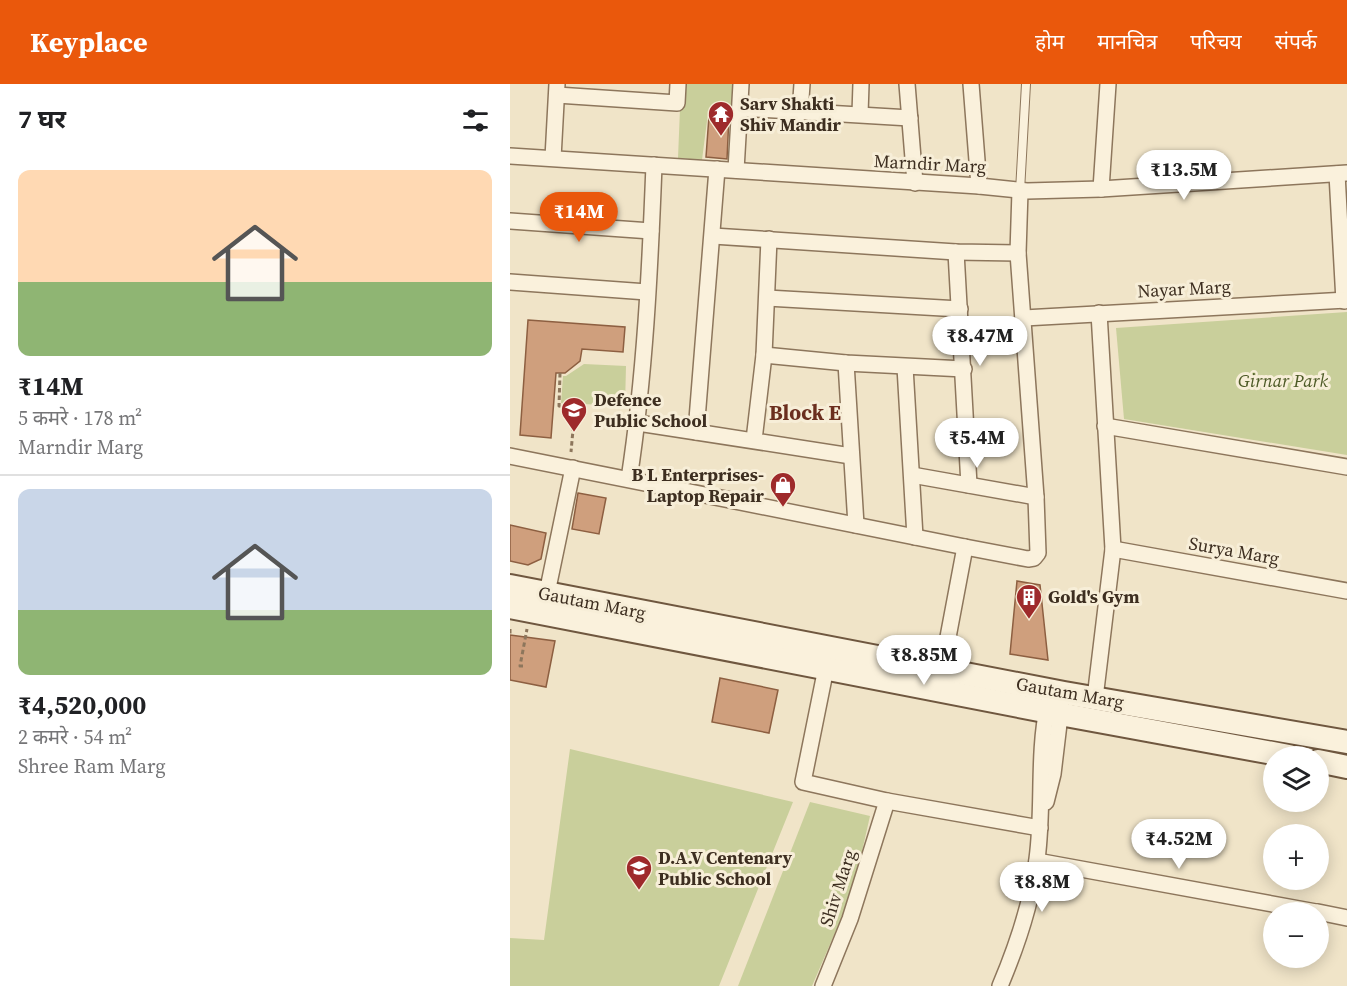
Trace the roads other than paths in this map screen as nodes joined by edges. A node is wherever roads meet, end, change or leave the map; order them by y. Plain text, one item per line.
1 (678, 84) edge
2 (741, 84) edge
3 (801, 84) edge
4 (861, 84) edge
5 (907, 84) edge
6 (971, 84) edge
7 (1026, 84) edge
8 (1108, 84) edge
9 (557, 89) edge
10 (621, 92) edge
11 (740, 108) junction
12 (800, 112) junction
13 (860, 114) junction
14 (910, 118) junction
15 (510, 156) edge
16 (553, 158) junction
17 (654, 165) junction
18 (717, 170) junction
19 (736, 170) junction
20 (1342, 174) edge
21 (915, 183) junction
22 (979, 186) junction
23 (1101, 189) junction
24 (1020, 190) junction
25 (510, 221) edge
26 (651, 231) junction
27 (713, 236) junction
28 (768, 239) junction
29 (956, 252) junction
30 (1018, 253) junction
31 (510, 282) edge
32 (647, 292) junction
33 (767, 298) junction
34 (1346, 301) edge
35 (960, 309) junction
36 (1099, 313) junction
37 (1024, 318) junction
38 (764, 355) junction
39 (846, 363) junction
40 (905, 367) junction
41 (964, 369) junction
42 (638, 423) junction
43 (1105, 426) junction
44 (696, 432) junction
45 (754, 440) junction
46 (510, 456) edge
47 (851, 456) junction
48 (571, 462) junction
49 (1347, 467) edge
50 (912, 475) junction
51 (629, 479) junction
52 (969, 484) junction
53 (1036, 497) junction
54 (856, 525) junction
55 (915, 537) junction
56 (964, 548) junction
57 (1113, 549) junction
58 (510, 586) edge
59 (1347, 591) edge
60 (547, 593) junction
61 (520, 609) edge
62 (826, 668) junction
63 (942, 669) junction
64 (1095, 698) junction
65 (1055, 702) junction
66 (1347, 742) edge
67 (1263, 750) edge
68 (1329, 763) edge
69 (1347, 767) edge
70 (887, 801) junction
71 (1040, 828) junction
72 (1037, 861) junction
73 (1263, 902) edge
74 (1329, 914) edge
75 (1347, 918) edge
76 (823, 986) edge
77 (1000, 986) edge

1 - 10 street
2 - 11 street
3 - 12 street
4 - 13 street
5 - 14 street
6 - 22 street
7 - 24 lane
8 - 23 street
9 - 10 street
9 - 16 street
11 - 12 street
11 - 19 street
12 - 13 street
13 - 14 street
14 - 21 street
15 - 16 street, Marndir Marg
16 - 17 street, Marndir Marg
17 - 18 street, Marndir Marg
17 - 26 street
18 - 19 street, Marndir Marg
18 - 27 street
19 - 21 street, Marndir Marg
20 - 23 street, Marndir Marg
20 - 34 street
21 - 22 street, Marndir Marg
22 - 24 street, Marndir Marg
23 - 24 street, Marndir Marg
24 - 30 street
25 - 26 street
26 - 32 street
27 - 28 street
27 - 44 street
28 - 29 street
28 - 33 street
29 - 30 street
29 - 35 street
30 - 37 street
31 - 32 street
32 - 42 street
33 - 35 street
33 - 38 street
34 - 36 street, Nayar Marg
35 - 41 street
36 - 37 street, Nayar Marg
36 - 43 street
37 - 53 street
38 - 39 street
38 - 45 street
39 - 40 street
39 - 47 street
40 - 41 street
40 - 50 street
41 - 52 street
42 - 44 street
42 - 51 street
43 - 49 street
43 - 57 street
44 - 45 street
45 - 47 street
46 - 48 street
47 - 54 street
48 - 51 street
48 - 60 street
50 - 52 street
50 - 55 street
51 - 54 street
52 - 53 street
53 - 56 street
54 - 55 street
55 - 56 street
56 - 63 street
57 - 59 street, Surya Marg
57 - 64 street
58 - 60 street, Gautam Marg
60 - 63 street, Gautam Marg
61 - 62 street, Gautam Marg
62 - 65 street, Gautam Marg
62 - 70 street
63 - 65 street, Gautam Marg
64 - 65 street, Gautam Marg
64 - 66 street, Gautam Marg
65 - 67 street, Gautam Marg
65 - 71 street
68 - 69 street
70 - 71 street
70 - 76 street, Shiv Marg
71 - 72 street
72 - 73 street
72 - 77 street
74 - 75 street

